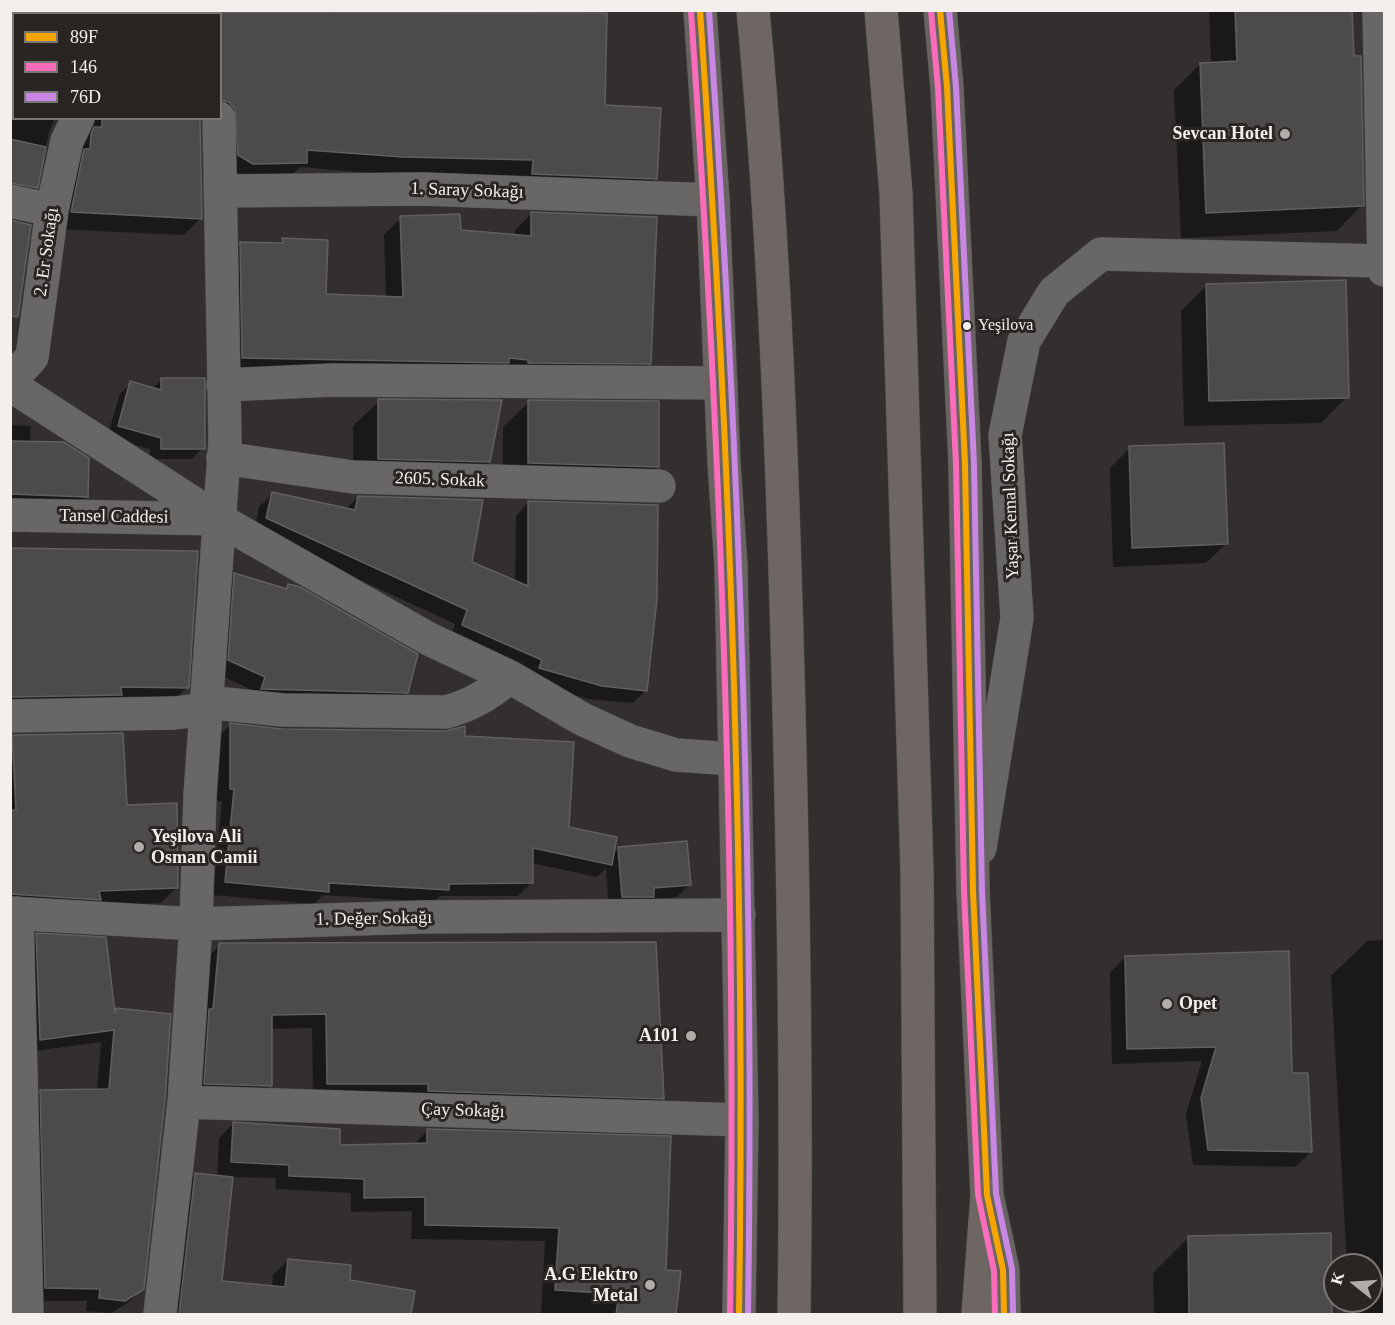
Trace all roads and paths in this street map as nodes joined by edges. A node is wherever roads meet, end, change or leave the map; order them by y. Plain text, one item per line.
1 (700, 10) edge
2 (753, 10) edge
3 (881, 10) edge
4 (940, 10) edge
5 (1379, 10) edge
6 (77, 120) edge
7 (219, 120) edge
8 (220, 191) junction
9 (713, 200) junction
10 (10, 201) edge
11 (52, 210) junction
12 (1384, 261) edge
13 (1384, 270) edge
14 (10, 383) edge
15 (720, 383) junction
16 (223, 386) junction
17 (224, 458) junction
18 (659, 486) dead end
19 (10, 515) edge
20 (218, 519) junction
21 (510, 677) junction
22 (206, 706) junction
23 (10, 716) edge
24 (734, 759) junction
25 (973, 891) junction
26 (14, 913) edge
27 (739, 915) junction
28 (196, 924) junction
29 (184, 1102) junction
30 (742, 1120) junction
31 (987, 1195) junction
32 (27, 1314) edge
33 (160, 1314) edge
34 (739, 1314) edge
35 (794, 1314) edge
36 (920, 1314) edge
37 (978, 1314) edge
38 (1004, 1314) edge

1 - 9 main road
2 - 35 highway
3 - 36 highway
4 - 25 main road
5 - 12 street
6 - 11 street, 2. Er Sokağı
7 - 8 street
8 - 9 street, 1. Saray Sokağı
8 - 16 street
9 - 15 main road
10 - 11 street
11 - 14 street, 2. Er Sokağı
12 - 13 street
12 - 25 street, Yaşar Kemal Sokağı
14 - 20 street
15 - 16 street
15 - 24 main road
16 - 17 street
17 - 18 street, 2605. Sokak
17 - 20 street
19 - 20 street, Tansel Caddesi
20 - 21 street
20 - 22 street
21 - 22 street
21 - 24 street
22 - 23 street
22 - 28 street
24 - 27 main road
25 - 31 main road
26 - 28 street, 1. Değer Sokağı
26 - 32 street
27 - 28 street, 1. Değer Sokağı
27 - 30 main road
28 - 29 street
29 - 30 street, Çay Sokağı
29 - 33 street
30 - 34 main road
31 - 37 highway
31 - 38 main road

